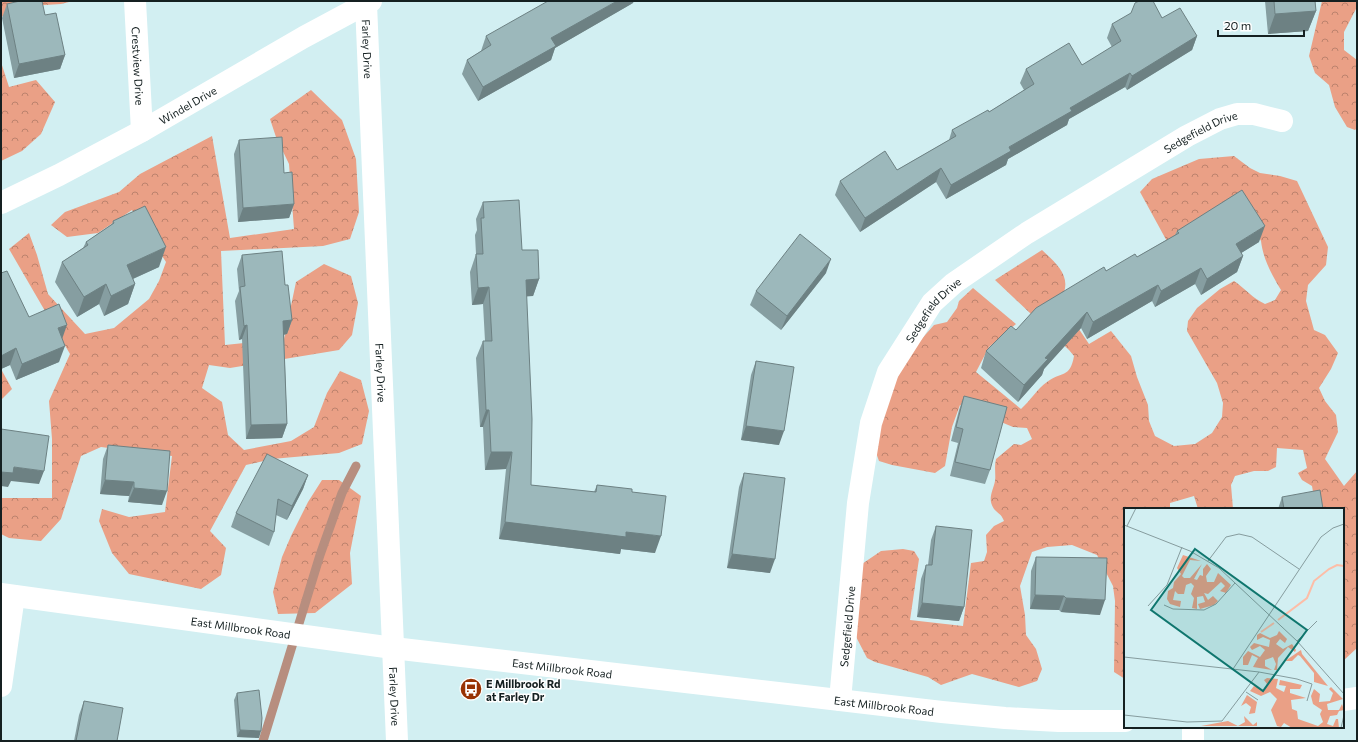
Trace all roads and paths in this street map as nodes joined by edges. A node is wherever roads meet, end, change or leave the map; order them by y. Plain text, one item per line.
1 (135, 1) edge
2 (369, 2) edge
3 (1282, 120) dead end
4 (142, 130) junction
5 (1, 203) edge
6 (8, 595) edge
7 (393, 648) junction
8 (1, 686) edge
9 (1357, 698) edge
10 (840, 700) junction
11 (1344, 700) edge
12 (1124, 720) edge
13 (1192, 728) edge
14 (397, 741) edge
15 (1193, 741) edge

1 - 4 street, Crestview Drive
2 - 4 street, Windel Drive
2 - 7 street, Farley Drive
3 - 10 street, Sedgefield Drive
4 - 5 street, Windel Drive
6 - 7 street, East Millbrook Road
6 - 8 street
7 - 10 street, East Millbrook Road
7 - 14 street, Farley Drive
9 - 11 street
10 - 12 street, East Millbrook Road
13 - 15 street

